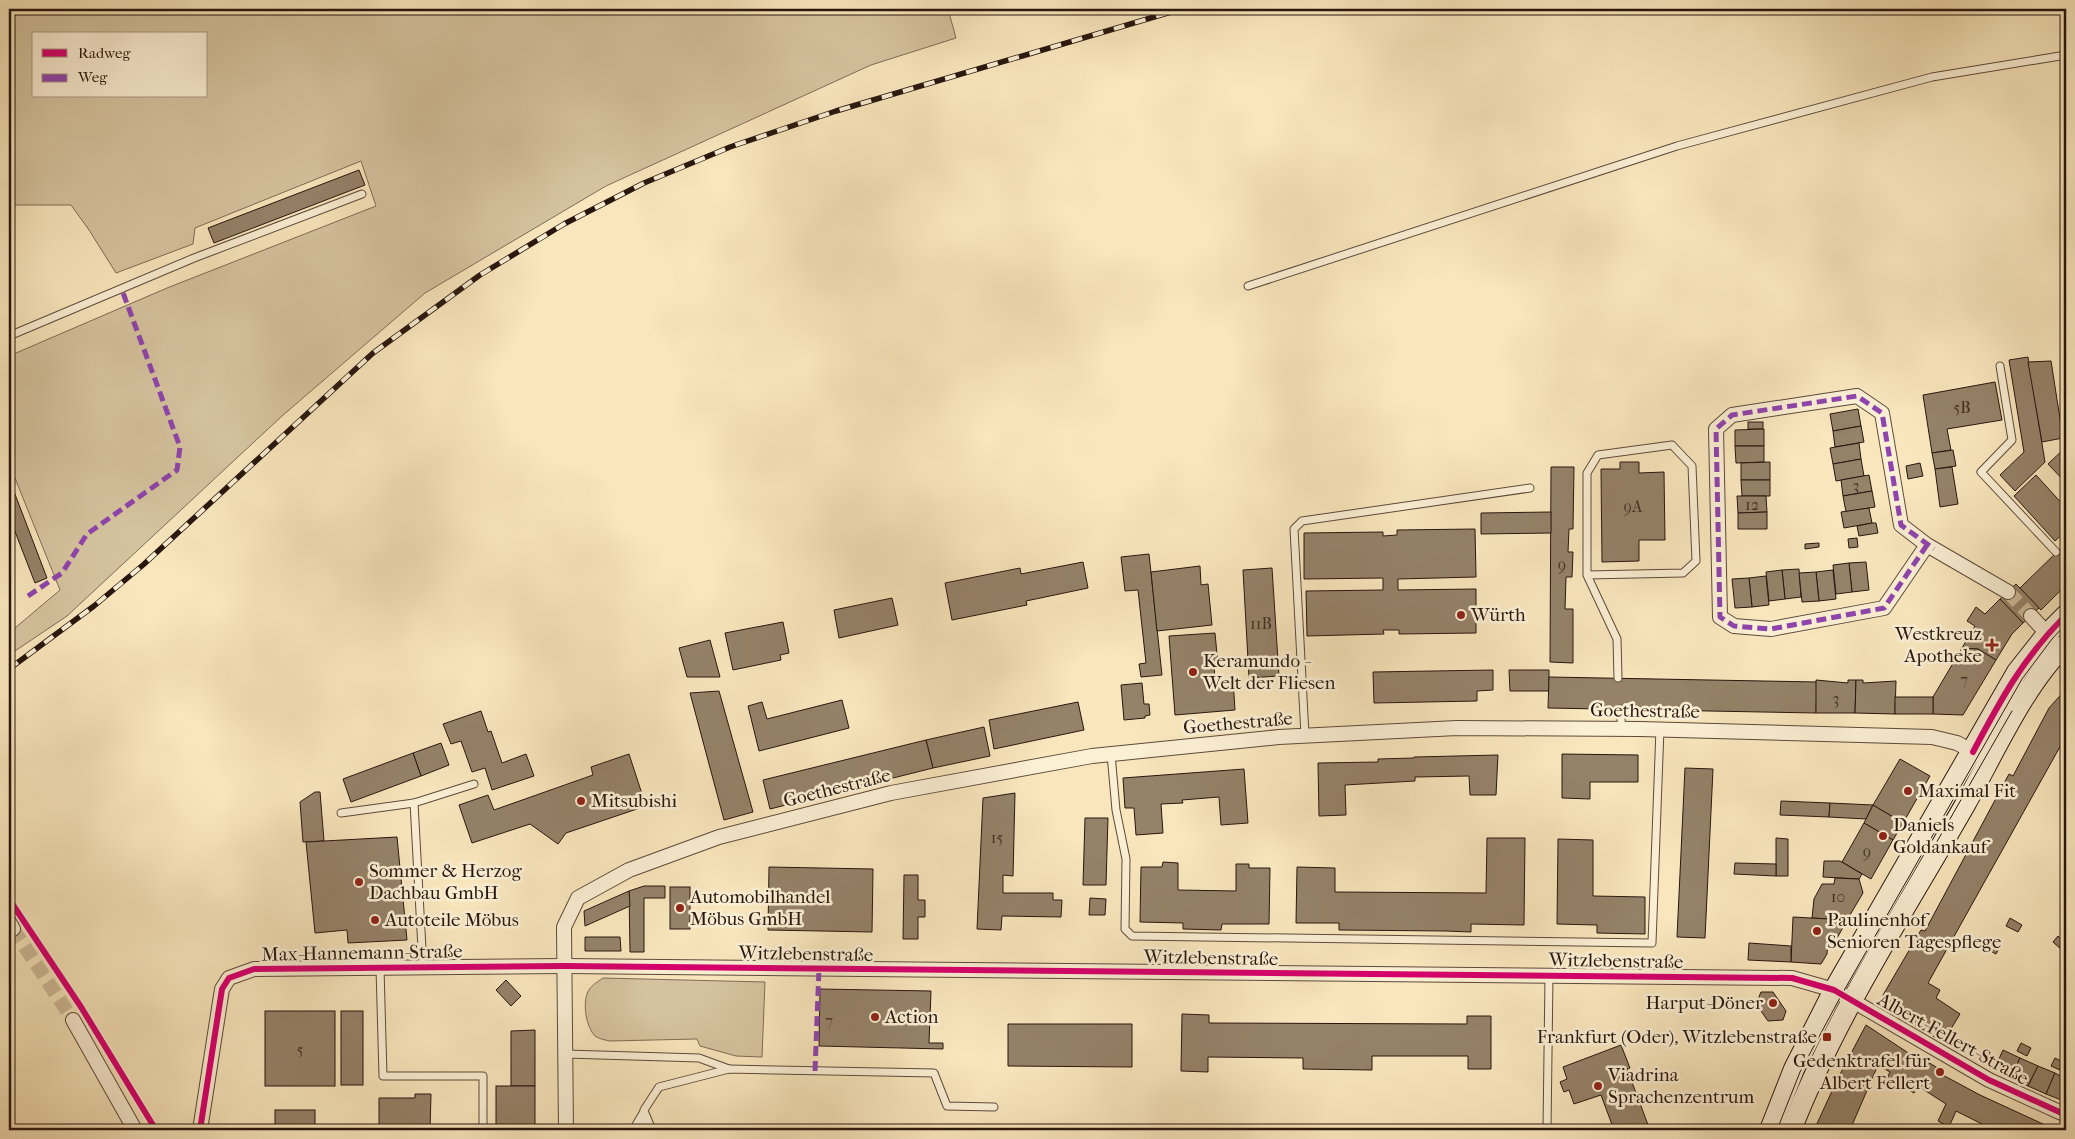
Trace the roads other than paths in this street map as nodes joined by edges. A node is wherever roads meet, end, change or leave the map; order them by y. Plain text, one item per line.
1 (2066, 55) edge
2 (362, 194) dead end
3 (1248, 286) dead end
4 (9, 336) edge
5 (2000, 366) dead end
6 (1530, 488) dead end
7 (1927, 545) junction
8 (2056, 552) dead end
9 (1587, 575) junction
10 (2008, 592) tunnel mouth
11 (2066, 615) edge
12 (2031, 616) tunnel mouth
13 (2047, 634) junction
14 (2064, 647) edge
15 (1618, 678) dead end
16 (1620, 709) dead end
17 (1622, 729) junction
18 (1660, 729) junction
19 (1305, 736) junction
20 (1111, 754) junction
21 (1982, 757) junction
22 (474, 784) dead end
23 (414, 803) junction
24 (341, 813) dead end
25 (564, 966) junction
26 (423, 967) junction
27 (380, 968) junction
28 (1549, 976) junction
29 (1834, 990) junction
30 (1853, 1001) junction
31 (73, 1020) tunnel mouth
32 (566, 1054) junction
33 (730, 1069) junction
34 (994, 1107) dead end
35 (644, 1110) junction
36 (2066, 1115) edge
37 (136, 1130) edge
38 (200, 1130) edge
39 (483, 1130) edge
40 (566, 1130) edge
41 (633, 1130) edge
42 (643, 1130) edge
43 (652, 1130) edge
44 (1547, 1130) edge
45 (1770, 1130) edge
46 (1791, 1130) edge

1 - 3 lane
2 - 4 lane
5 - 8 lane
6 - 19 lane
7 - 7 street
7 - 10 street
9 - 9 lane
9 - 15 lane
11 - 13 street
12 - 13 street
13 - 14 street
13 - 21 street
14 - 21 street
16 - 17 lane
17 - 18 street, Goethestraße
17 - 19 street, Goethestraße
18 - 20 lane
18 - 21 street, Goethestraße
19 - 20 street, Goethestraße
20 - 25 street, Goethestraße
21 - 29 street
21 - 30 street
22 - 23 lane
23 - 24 lane
23 - 26 lane
25 - 26 street, Max-Hannemann-Straße
25 - 28 street, Witzlebenstraße
25 - 32 street, Goethestraße
26 - 27 street, Max-Hannemann-Straße
27 - 38 street, Max-Hannemann-Straße
27 - 39 lane
28 - 29 street, Witzlebenstraße
28 - 44 lane
29 - 30 street, Witzlebenstraße
29 - 45 street
30 - 36 street, Albert-Fellert-Straße
30 - 46 street
31 - 37 street
32 - 33 lane
32 - 40 street, Goethestraße
33 - 34 lane
33 - 35 lane
35 - 41 lane
35 - 42 lane
35 - 43 lane

